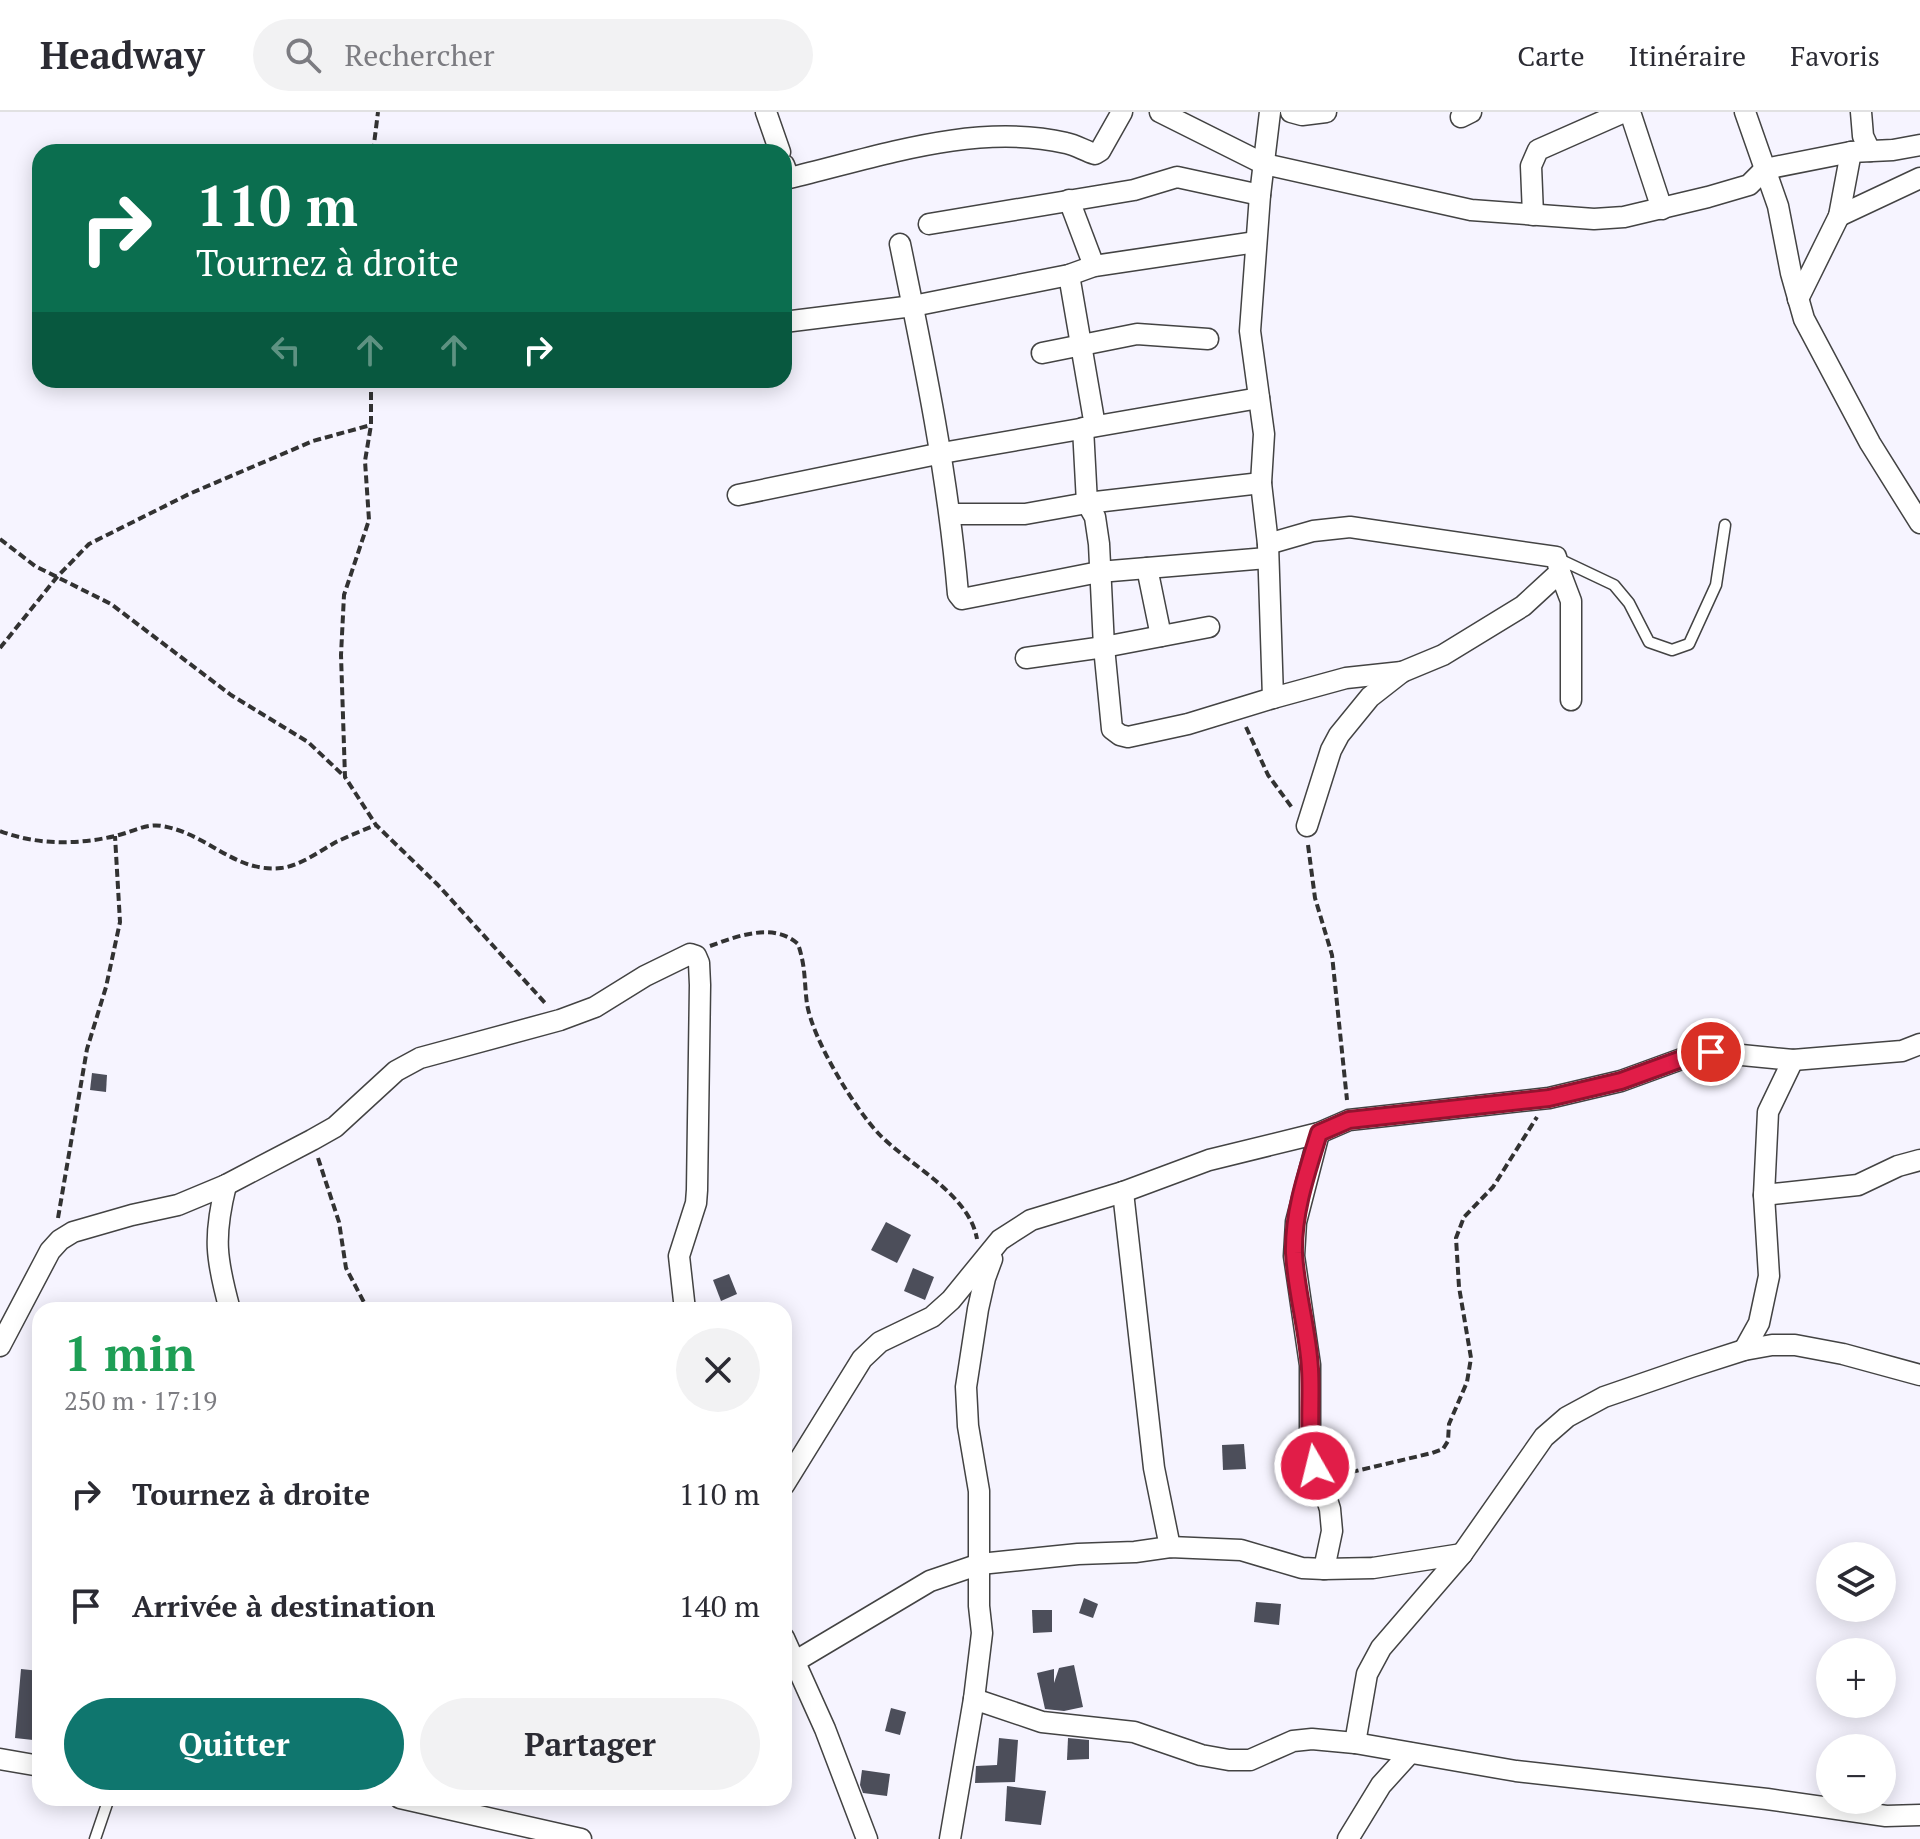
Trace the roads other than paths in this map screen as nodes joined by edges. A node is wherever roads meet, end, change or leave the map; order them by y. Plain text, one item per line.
1 (766, 112) edge
2 (1122, 112) edge
3 (1160, 112) edge
4 (1270, 112) edge
5 (1291, 112) edge
6 (1326, 112) edge
7 (1627, 112) edge
8 (1745, 112) edge
9 (1861, 112) edge
10 (777, 144) edge
11 (1920, 145) edge
12 (1860, 152) junction
13 (1264, 164) junction
14 (1765, 169) junction
15 (792, 177) edge
16 (1920, 178) edge
17 (1260, 195) junction
18 (1069, 200) junction
19 (1662, 209) junction
20 (1533, 215) junction
21 (1839, 216) junction
22 (929, 224) dead end
23 (1256, 242) junction
24 (900, 244) dead end
25 (1094, 266) junction
26 (1069, 275) junction
27 (1798, 299) junction
28 (913, 306) junction
29 (792, 321) edge
30 (1208, 339) dead end
31 (1082, 345) junction
32 (1042, 353) dead end
33 (1259, 398) junction
34 (1089, 427) junction
35 (942, 453) junction
36 (1261, 483) junction
37 (738, 495) dead end
38 (1087, 503) junction
39 (951, 514) junction
40 (1920, 523) edge
41 (1725, 525) dead end
42 (1268, 551) junction
43 (1558, 564) junction
44 (1147, 568) junction
45 (1099, 572) junction
46 (1209, 627) dead end
47 (1161, 636) junction
48 (1104, 647) junction
49 (1026, 658) dead end
50 (1402, 672) junction
51 (1273, 698) junction
52 (1571, 700) dead end
53 (1307, 826) road end
54 (1920, 1044) edge
55 (1793, 1060) junction
56 (1319, 1133) junction
57 (1920, 1160) edge
58 (226, 1185) junction
59 (1123, 1192) junction
60 (1764, 1195) junction
61 (1000, 1240) junction
62 (228, 1302) edge
63 (683, 1302) edge
64 (0, 1346) edge
65 (1744, 1350) junction
66 (1920, 1375) edge
67 (792, 1474) edge
68 (1170, 1547) junction
69 (1462, 1554) junction
70 (980, 1564) junction
71 (1324, 1569) junction
72 (792, 1657) edge
73 (794, 1662) junction
74 (974, 1699) junction
75 (1355, 1743) junction
76 (1410, 1753) junction
77 (0, 1759) edge
78 (32, 1765) edge
79 (106, 1806) edge
80 (435, 1806) edge
81 (1920, 1815) edge
82 (95, 1839) edge
83 (581, 1839) edge
84 (867, 1839) edge
85 (950, 1839) edge
86 (1348, 1839) edge

1 - 10 street
2 - 15 street
3 - 13 street
4 - 13 street
5 - 6 street
7 - 19 street
7 - 20 street
8 - 14 street
9 - 12 street
11 - 12 street
12 - 14 street
12 - 21 street
13 - 17 street
13 - 20 street
14 - 19 street
14 - 27 street
16 - 21 street
17 - 18 street
17 - 23 street
18 - 22 street
18 - 25 street
19 - 20 street
21 - 27 street
23 - 25 street
23 - 33 street
24 - 28 street
25 - 26 street
26 - 28 street
26 - 31 street
27 - 40 street
28 - 29 street
28 - 35 street
30 - 31 street
31 - 32 street
31 - 34 street
33 - 34 street
33 - 36 street
34 - 35 street
34 - 38 street
35 - 37 street
35 - 39 street
36 - 38 street
36 - 42 street
38 - 39 street
38 - 45 street
39 - 45 street
41 - 43 lane
42 - 43 street
42 - 44 street
42 - 51 street
43 - 50 street
43 - 52 street
44 - 45 street
44 - 47 street
45 - 48 street
46 - 47 street
47 - 48 street
48 - 49 street
48 - 51 street
50 - 51 street
50 - 53 street
54 - 55 street
55 - 56 street
55 - 60 street
56 - 59 street
56 - 71 street
57 - 60 street
58 - 62 street
58 - 63 street
58 - 64 street
59 - 61 street
59 - 68 street
60 - 65 street
61 - 67 street
61 - 70 street
65 - 66 street
65 - 69 street
68 - 70 street
68 - 71 street
69 - 71 street
69 - 75 street
70 - 73 street
70 - 74 street
72 - 73 street
73 - 84 street
74 - 75 street
74 - 85 street
75 - 76 street
76 - 81 street
76 - 86 street
77 - 78 street
79 - 82 lane
80 - 83 street

